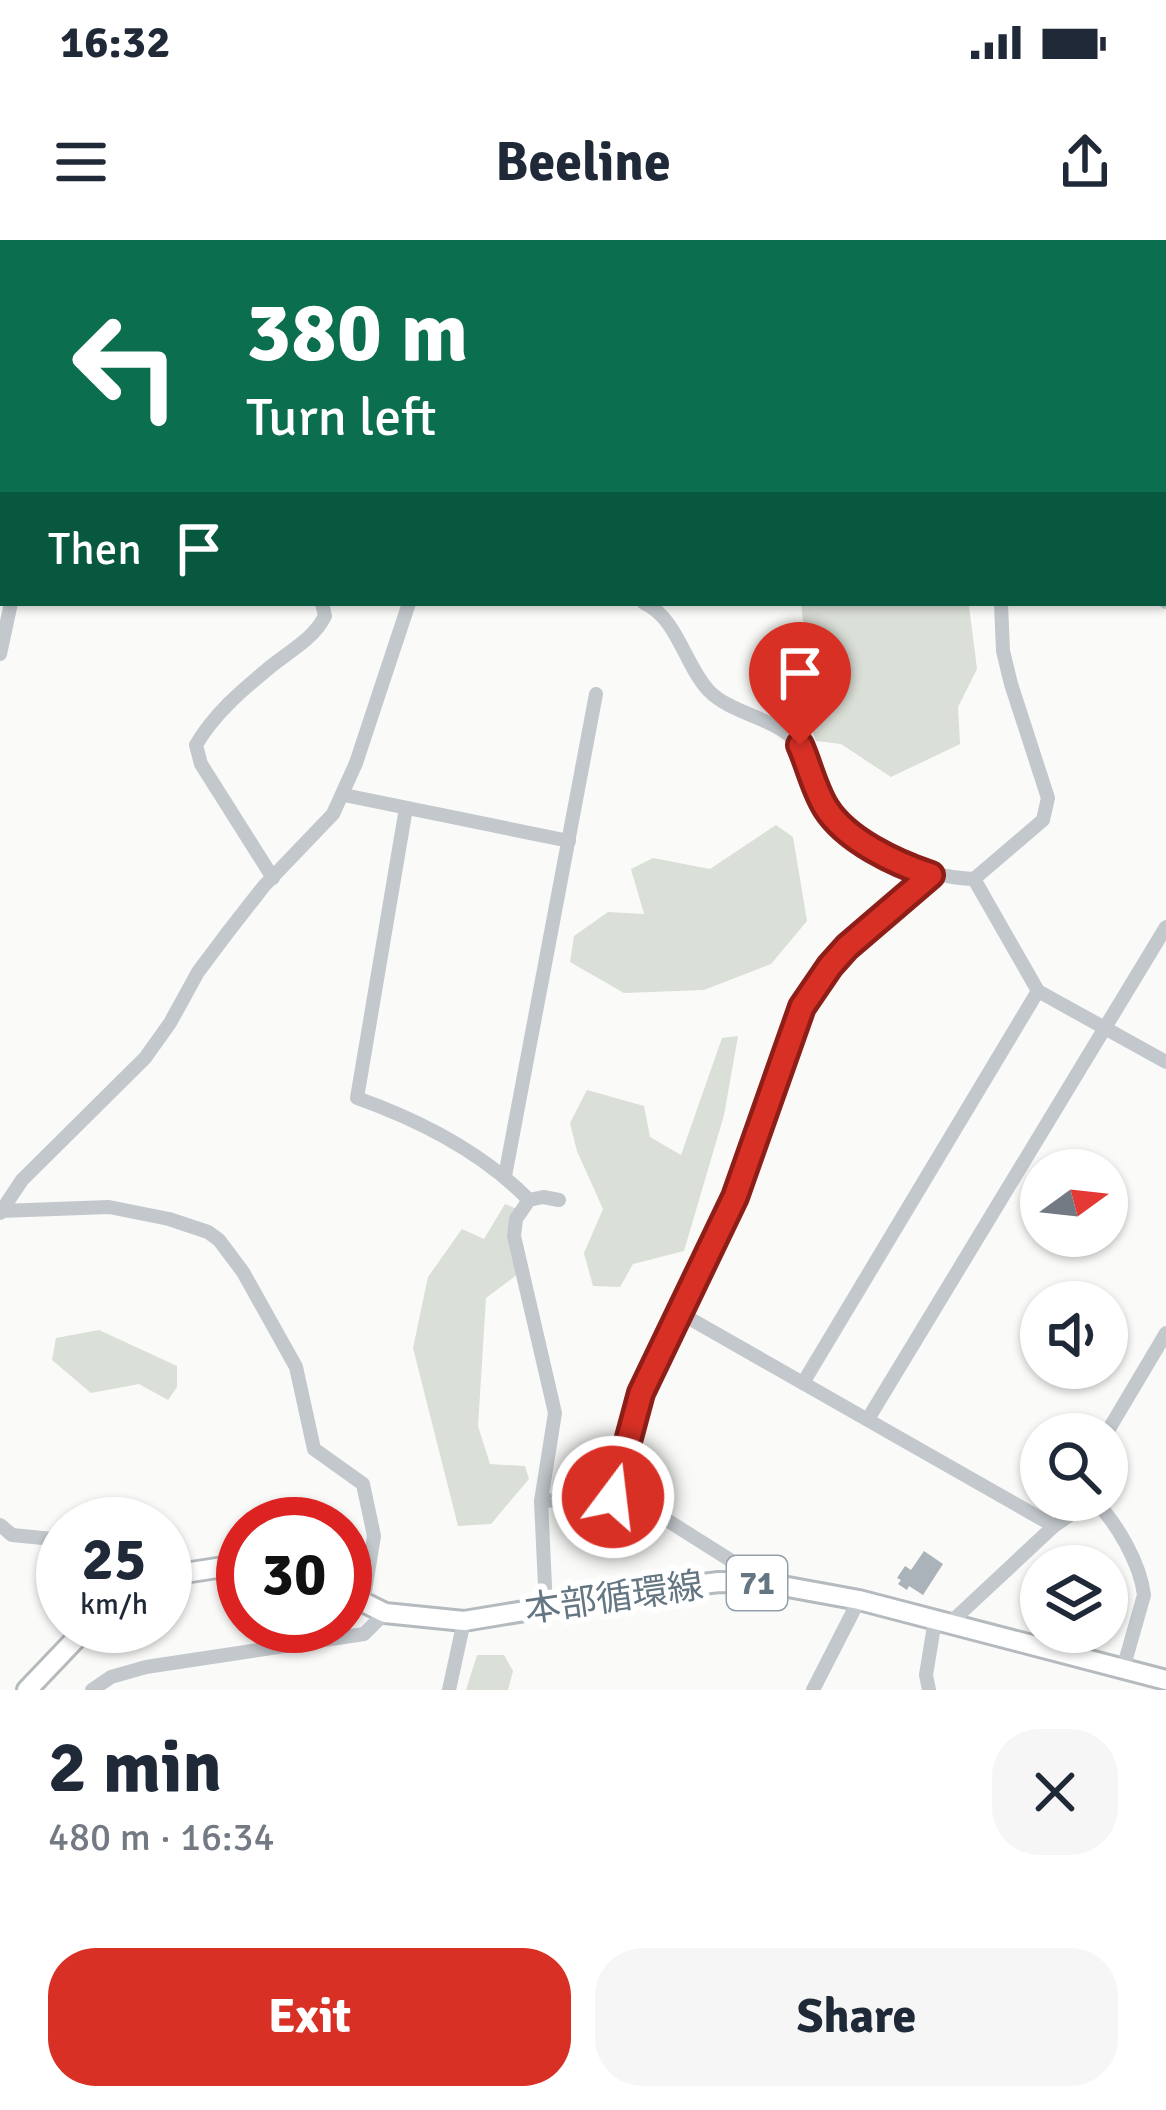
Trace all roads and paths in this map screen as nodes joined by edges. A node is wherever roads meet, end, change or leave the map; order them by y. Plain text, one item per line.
1 (10, 606) edge
2 (323, 606) edge
3 (408, 606) edge
4 (648, 606) edge
5 (670, 606) edge
6 (1000, 606) edge
7 (660, 614) junction
8 (0, 654) edge
9 (596, 694) dead end
10 (344, 795) junction
11 (406, 808) junction
12 (569, 842) junction
13 (931, 875) junction
14 (273, 878) junction
15 (974, 879) junction
16 (1166, 927) edge
17 (1038, 991) junction
18 (1106, 1026) junction
19 (1166, 1062) edge
20 (505, 1176) junction
21 (529, 1200) junction
22 (560, 1200) dead end
23 (1, 1212) edge
24 (680, 1313) junction
25 (1166, 1333) edge
26 (803, 1383) junction
27 (1118, 1413) edge
28 (868, 1419) junction
29 (366, 1497) edge
30 (613, 1497) junction
31 (541, 1501) junction
32 (1062, 1521) edge
33 (1109, 1521) edge
34 (0, 1525) edge
35 (1054, 1526) junction
36 (36, 1537) edge
37 (766, 1583) junction
38 (859, 1600) junction
39 (372, 1607) edge
40 (546, 1607) junction
41 (385, 1613) junction
42 (464, 1621) junction
43 (942, 1622) junction
44 (62, 1653) edge
45 (1123, 1669) junction
46 (1166, 1680) edge
47 (27, 1690) edge
48 (92, 1690) edge
49 (449, 1690) edge
50 (813, 1690) edge
51 (929, 1690) edge

1 - 8 street
2 - 14 street
3 - 10 street
4 - 7 street
5 - 7 street
6 - 15 street
7 - 13 street
9 - 12 street
10 - 11 street
10 - 14 street
11 - 12 street
11 - 20 street
12 - 20 street
13 - 15 street
13 - 24 street
14 - 23 street
15 - 17 street
16 - 18 street
17 - 18 street
17 - 26 street
18 - 19 street
18 - 28 street
20 - 21 street
21 - 22 street
21 - 31 street
23 - 29 street
24 - 26 street
24 - 30 street
25 - 27 street
26 - 28 street
28 - 35 street
30 - 31 street
30 - 37 street
31 - 40 street
32 - 35 street
33 - 45 street
34 - 36 street
35 - 43 street
37 - 38 main road, 本部循環線 / 71
37 - 40 main road, 本部循環線 / 71
38 - 43 main road, 本部循環線 / 71
38 - 50 street
39 - 41 main road, 本部循環線 / 71
40 - 42 main road, 本部循環線 / 71
41 - 42 main road, 本部循環線 / 71
41 - 48 street
42 - 49 street
43 - 45 main road, 本部循環線 / 71
43 - 51 street
44 - 47 main road
45 - 46 main road, 本部循環線 / 71

